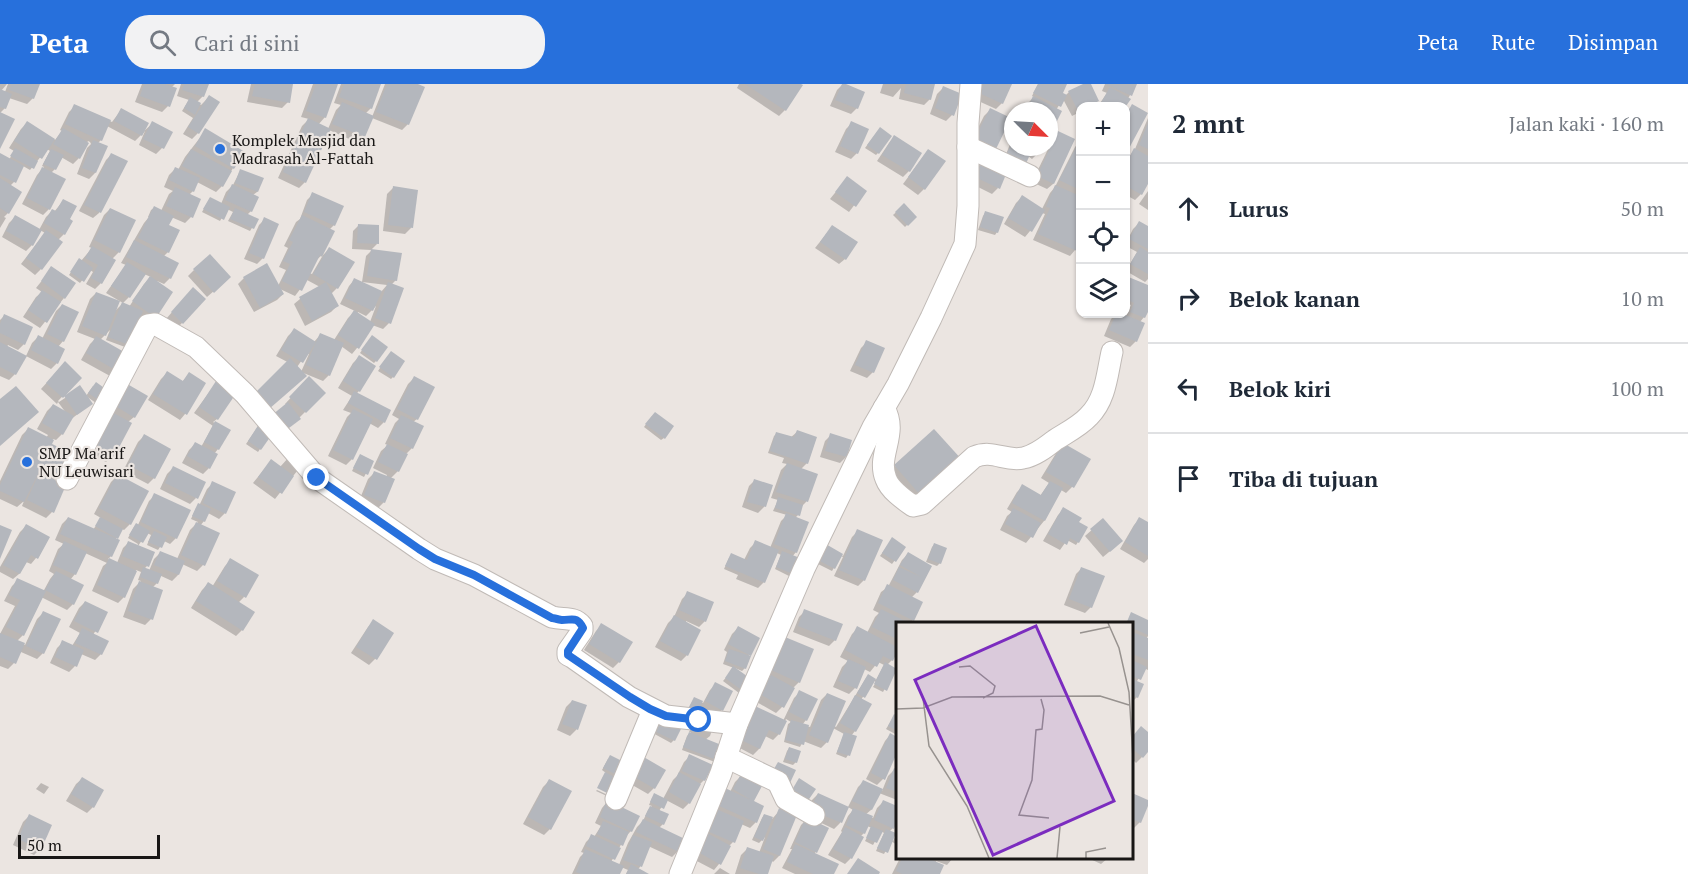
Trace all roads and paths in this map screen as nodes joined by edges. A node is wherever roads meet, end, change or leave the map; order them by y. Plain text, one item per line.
1 (971, 84) edge
2 (968, 147) junction
3 (1030, 176) dead end
4 (1112, 352) dead end
5 (884, 408) junction
6 (67, 479) dead end
7 (653, 710) junction
8 (737, 724) junction
9 (726, 757) junction
10 (616, 799) dead end
11 (814, 815) dead end
12 (680, 874) edge

1 - 2 street
2 - 3 street
2 - 5 street
4 - 5 street
5 - 8 street
6 - 7 street
7 - 8 street
7 - 10 street
8 - 9 street
9 - 11 street
9 - 12 street

